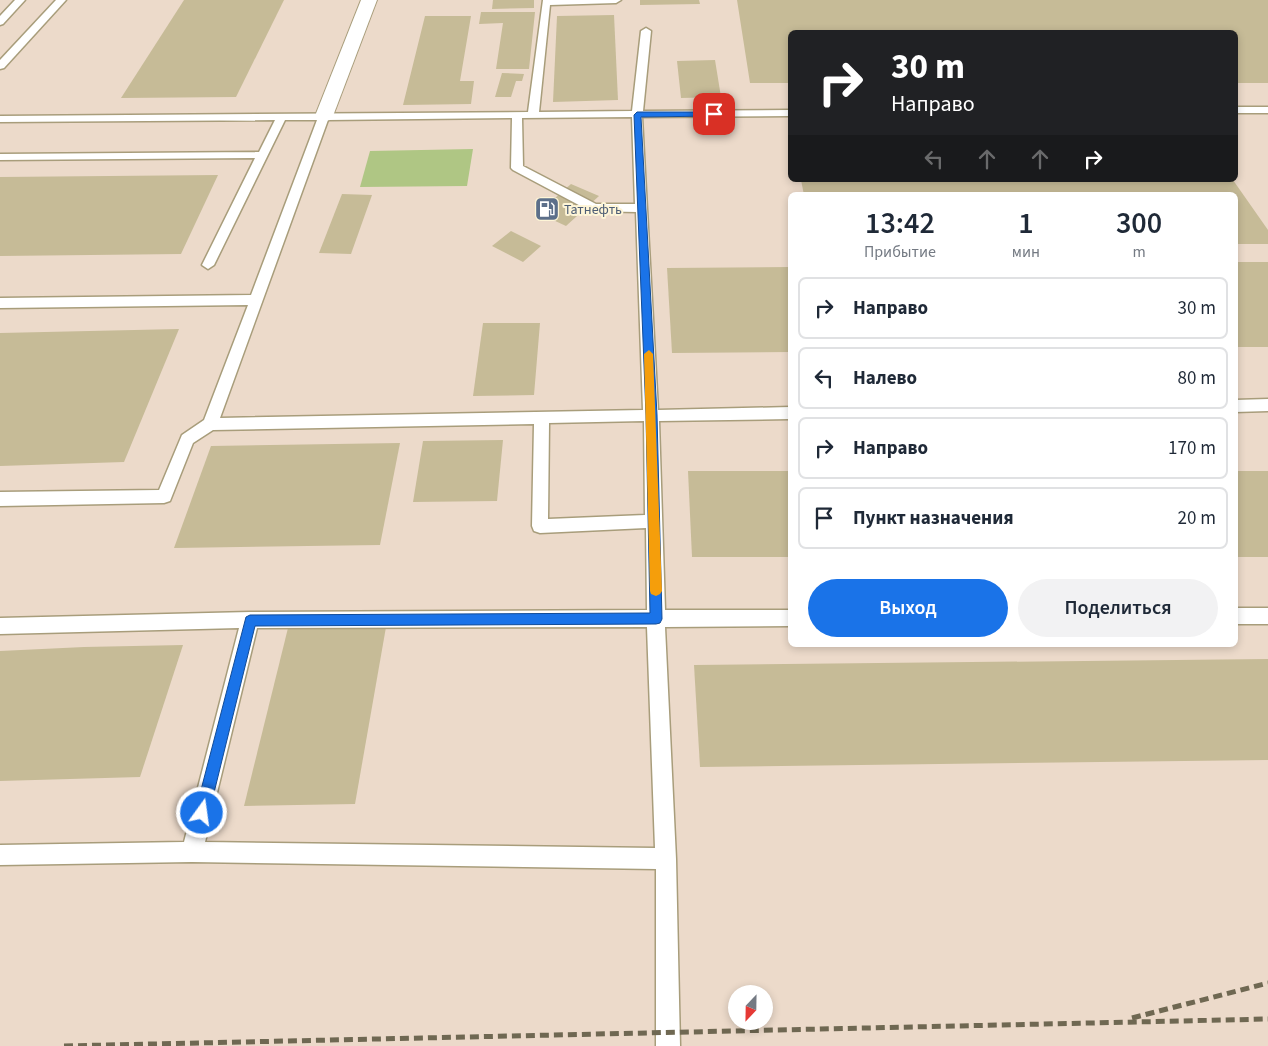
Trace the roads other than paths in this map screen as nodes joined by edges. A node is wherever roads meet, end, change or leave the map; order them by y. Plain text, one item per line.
1 (20, 0) edge
2 (61, 0) edge
3 (369, 0) edge
4 (616, 0) edge
5 (0, 22) edge
6 (646, 31) dead end
7 (0, 66) edge
8 (1238, 110) edge
9 (1268, 110) edge
10 (788, 114) edge
11 (517, 115) junction
12 (533, 115) junction
13 (637, 115) junction
14 (282, 116) junction
15 (324, 116) junction
16 (0, 119) edge
17 (263, 155) junction
18 (0, 157) edge
19 (642, 208) junction
20 (208, 265) dead end
21 (256, 300) junction
22 (0, 303) edge
23 (1268, 405) edge
24 (1238, 406) edge
25 (788, 413) edge
26 (652, 415) junction
27 (542, 418) junction
28 (210, 424) junction
29 (0, 500) edge
30 (654, 521) junction
31 (1238, 616) edge
32 (1268, 616) edge
33 (788, 618) edge
34 (656, 619) junction
35 (250, 620) junction
36 (0, 626) edge
37 (192, 852) junction
38 (0, 855) edge
39 (666, 859) junction
40 (668, 1046) edge

1 - 5 lane
2 - 7 lane
3 - 15 street
4 - 12 lane
6 - 13 lane
8 - 9 lane
10 - 13 lane
11 - 12 lane
11 - 15 lane
11 - 19 lane
12 - 13 lane
13 - 19 lane
14 - 15 lane
14 - 16 lane
14 - 17 lane
15 - 21 lane
17 - 18 lane
17 - 20 lane
19 - 26 lane
21 - 22 lane
21 - 28 lane
23 - 24 lane
25 - 26 lane
26 - 27 lane
26 - 30 lane
27 - 28 lane
27 - 30 lane
28 - 29 lane
30 - 34 lane
31 - 32 lane
33 - 34 lane
34 - 35 lane
34 - 39 lane
35 - 36 lane
35 - 37 lane
37 - 38 lane
37 - 39 lane
39 - 40 lane

